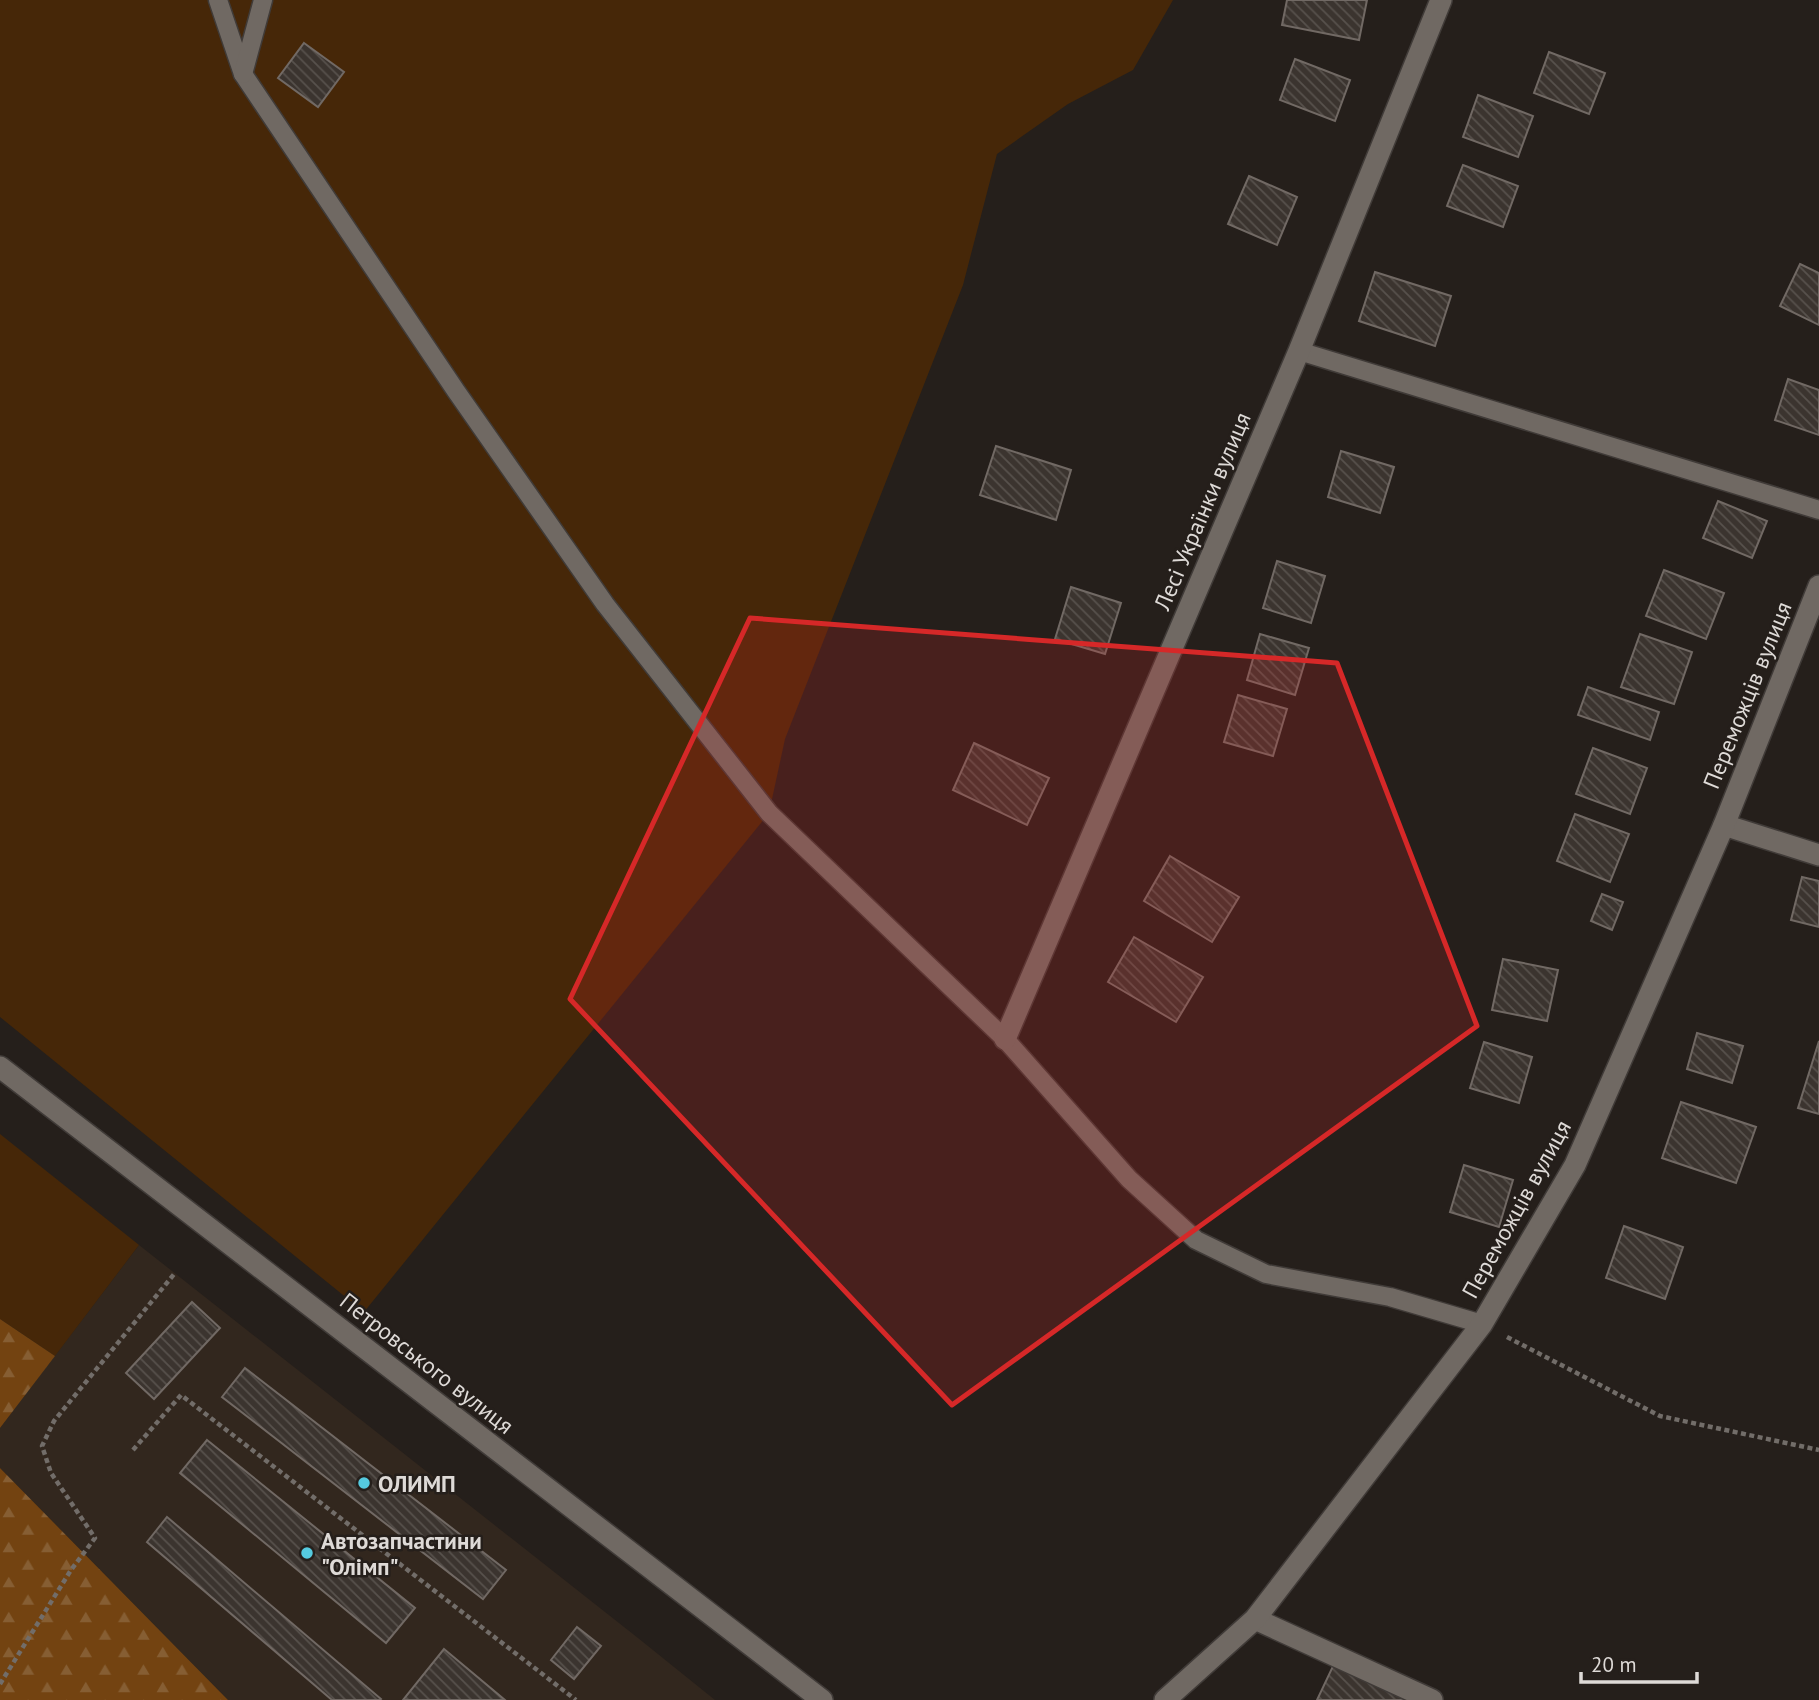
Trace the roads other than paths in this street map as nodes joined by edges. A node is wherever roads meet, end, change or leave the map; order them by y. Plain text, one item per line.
1 (218, 0) edge
2 (263, 0) edge
3 (1441, 0) edge
4 (243, 74) junction
5 (1298, 351) junction
6 (1819, 510) edge
7 (1819, 586) edge
8 (1724, 825) junction
9 (1819, 855) edge
10 (1005, 1040) junction
11 (0, 1067) edge
12 (1482, 1324) junction
13 (1255, 1619) junction
14 (822, 1700) edge
15 (1165, 1700) edge
16 (1432, 1700) edge

1 - 4 lane
2 - 4 lane
3 - 5 main road, Лесі Українки вулиця
4 - 10 lane
5 - 6 lane
5 - 10 main road, Лесі Українки вулиця
7 - 8 main road, Переможців вулиця
8 - 9 main road
8 - 12 main road, Переможців вулиця
10 - 12 lane
11 - 14 main road, Петровського вулиця
12 - 13 main road, Переможців вулиця
13 - 15 main road, Переможців вулиця
13 - 16 main road

